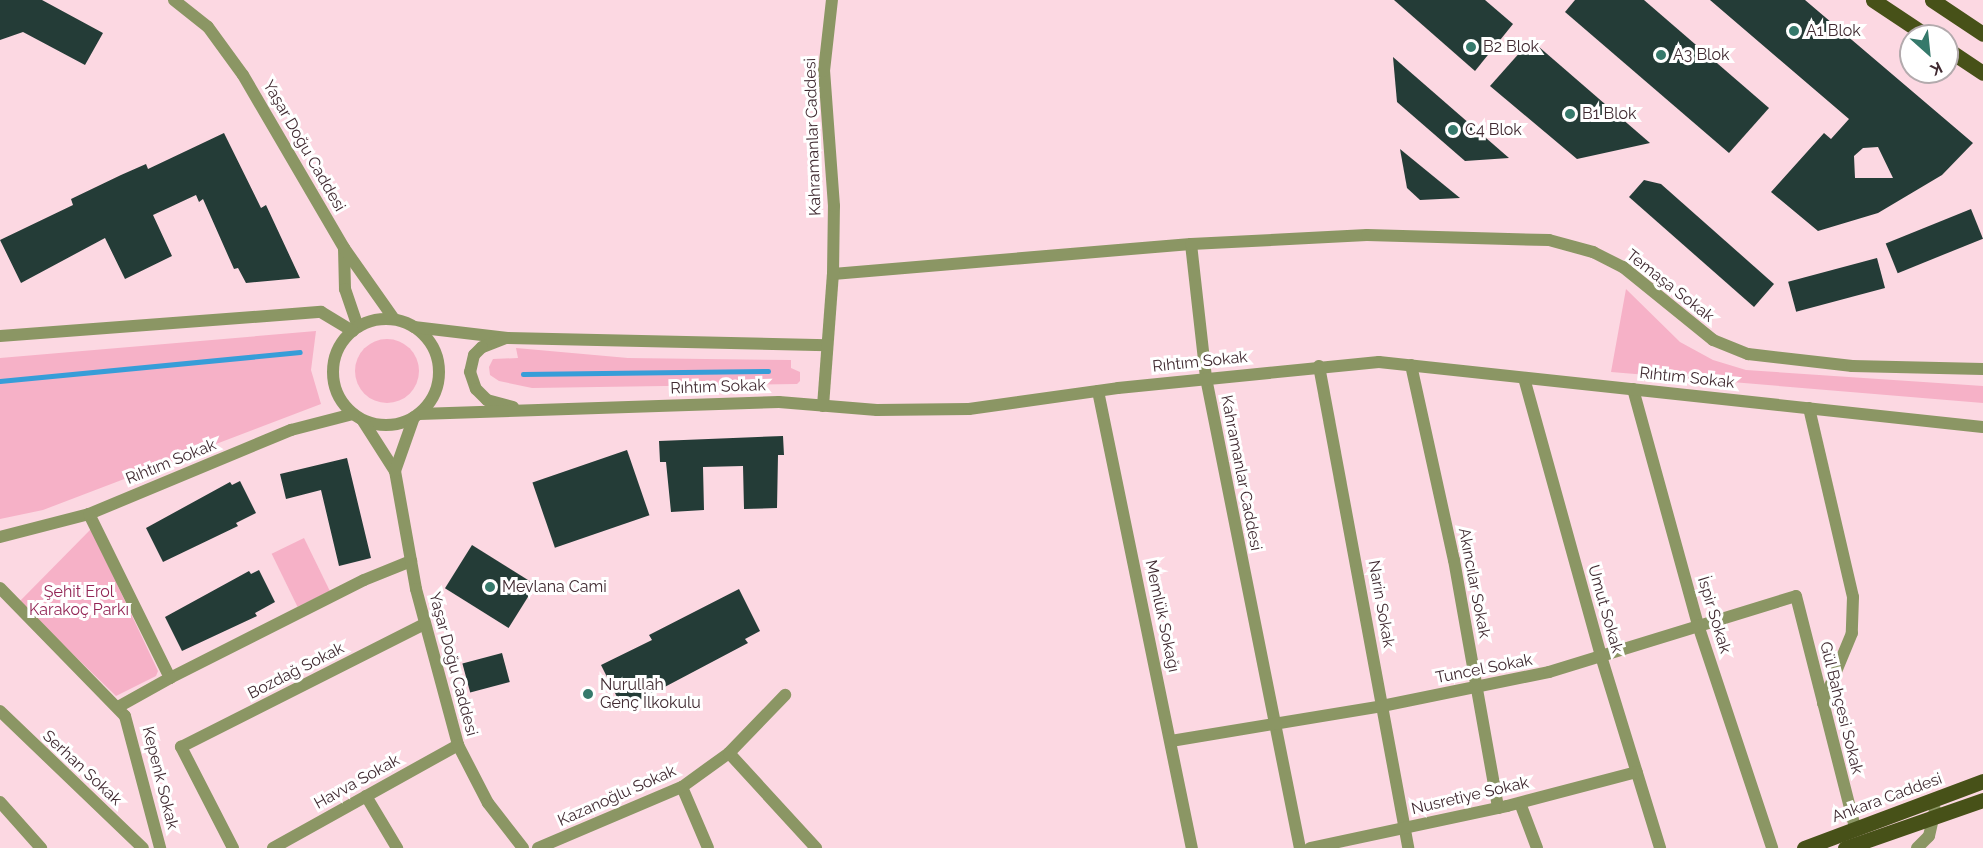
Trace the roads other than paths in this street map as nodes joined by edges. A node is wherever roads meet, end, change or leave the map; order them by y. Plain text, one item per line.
1 (174, 0) edge
2 (832, 0) edge
3 (1873, 0) edge
4 (1932, 0) edge
5 (1909, 24) edge
6 (1982, 33) edge
7 (1959, 57) edge
8 (1983, 73) edge
9 (1191, 244) junction
10 (344, 248) junction
11 (833, 274) junction
12 (394, 319) junction
13 (414, 327) junction
14 (356, 329) junction
15 (0, 336) edge
16 (507, 338) junction
17 (827, 345) junction
18 (1411, 365) junction
19 (1319, 366) junction
20 (1983, 369) edge
21 (1206, 378) junction
22 (1524, 378) junction
23 (1633, 389) junction
24 (1098, 391) junction
25 (823, 406) junction
26 (1809, 408) junction
27 (526, 410) junction
28 (417, 415) junction
29 (358, 418) junction
30 (1983, 427) edge
31 (395, 471) junction
32 (89, 513) junction
33 (0, 537) edge
34 (411, 561) junction
35 (0, 588) edge
36 (1796, 596) joint
37 (425, 624) junction
38 (1698, 625) junction
39 (1601, 656) junction
40 (170, 678) junction
41 (1476, 686) junction
42 (785, 695) dead end
43 (1823, 703) junction
44 (1382, 706) junction
45 (118, 707) junction
46 (0, 711) edge
47 (1275, 725) junction
48 (1171, 741) junction
49 (458, 746) junction
50 (729, 753) junction
51 (1636, 772) junction
52 (1983, 782) edge
53 (682, 787) junction
54 (366, 796) junction
55 (1983, 800) edge
56 (0, 802) edge
57 (1520, 803) junction
58 (1498, 808) junction
59 (1935, 808) junction
60 (1404, 828) junction
61 (1855, 828) junction
62 (41, 848) edge
63 (143, 848) edge
64 (160, 848) edge
65 (233, 848) edge
66 (273, 848) edge
67 (397, 848) edge
68 (523, 848) edge
69 (538, 848) edge
70 (708, 848) edge
71 (816, 848) edge
72 (1192, 848) edge
73 (1300, 848) edge
74 (1310, 848) edge
75 (1408, 848) edge
76 (1537, 848) edge
77 (1660, 848) edge
78 (1772, 848) edge
79 (1804, 848) edge
80 (1845, 848) edge
81 (1917, 848) edge

1 - 10 street, Yaşar Doğu Caddesi
2 - 11 street, Kahramanlar Caddesi
3 - 5 main road
4 - 6 main road
7 - 8 main road
9 - 11 street
9 - 20 street, Temaşa Sokak
9 - 21 street, Kahramanlar Caddesi
10 - 12 street, Yaşar Doğu Caddesi
10 - 14 street
11 - 17 street, Kahramanlar Caddesi
12 - 13 street
12 - 14 street
13 - 16 street
13 - 28 street
14 - 15 street
14 - 29 street
16 - 17 street
16 - 27 street
17 - 25 street, Kahramanlar Caddesi
18 - 19 street, Rıhtım Sokak
18 - 22 street, Rıhtım Sokak
18 - 41 street, Akıncılar Sokak
19 - 21 street, Rıhtım Sokak
19 - 44 street, Narin Sokak
21 - 24 street, Rıhtım Sokak
21 - 47 street, Kahramanlar Caddesi
22 - 23 street, Rıhtım Sokak
22 - 39 street, Umut Sokak
23 - 26 street, Rıhtım Sokak
23 - 38 street, İspir Sokak
24 - 25 street, Rıhtım Sokak
24 - 48 street, Memlük Sokağı
25 - 27 street, Rıhtım Sokak
26 - 30 street, Rıhtım Sokak
26 - 43 street
27 - 28 street, Rıhtım Sokak
28 - 29 street
28 - 31 street
29 - 31 street
29 - 32 street, Rıhtım Sokak
31 - 34 street, Yaşar Doğu Caddesi
32 - 33 street, Rıhtım Sokak
32 - 40 street
34 - 37 street, Yaşar Doğu Caddesi
34 - 40 street
35 - 45 street, Kepenk Sokak
36 - 38 street, Tuncel Sokak
36 - 43 street, Gül Bahçesi Sokak
37 - 49 street, Yaşar Doğu Caddesi
37 - 65 street, Bozdağ Sokak
38 - 39 street, Tuncel Sokak
38 - 78 street, İspir Sokak
39 - 41 street, Tuncel Sokak
39 - 51 street, Umut Sokak
40 - 45 street
41 - 44 street, Tuncel Sokak
41 - 58 street, Akıncılar Sokak
42 - 50 street, Kazanoğlu Sokak
43 - 61 street, Gül Bahçesi Sokak
44 - 47 street, Tuncel Sokak
44 - 60 street, Narin Sokak
45 - 64 street, Kepenk Sokak
46 - 63 street, Serhan Sokak
47 - 48 street, Tuncel Sokak
47 - 73 street, Kahramanlar Caddesi
48 - 72 street, Memlük Sokağı
49 - 54 street, Havva Sokak
49 - 68 street, Yaşar Doğu Caddesi
50 - 53 street, Kazanoğlu Sokak
50 - 71 street
51 - 57 street, Nusretiye Sokak
51 - 77 street, Umut Sokak
52 - 59 main road, Ankara Caddesi
53 - 69 street, Kazanoğlu Sokak
53 - 70 street
54 - 66 street, Havva Sokak
54 - 67 street
55 - 59 main road, Ankara Caddesi
56 - 62 street
57 - 58 street, Nusretiye Sokak
57 - 76 street
58 - 60 street, Nusretiye Sokak
59 - 61 main road, Ankara Caddesi
59 - 80 main road, Ankara Caddesi
59 - 81 street
60 - 74 street, Nusretiye Sokak
60 - 75 street, Narin Sokak
61 - 79 main road, Ankara Caddesi

